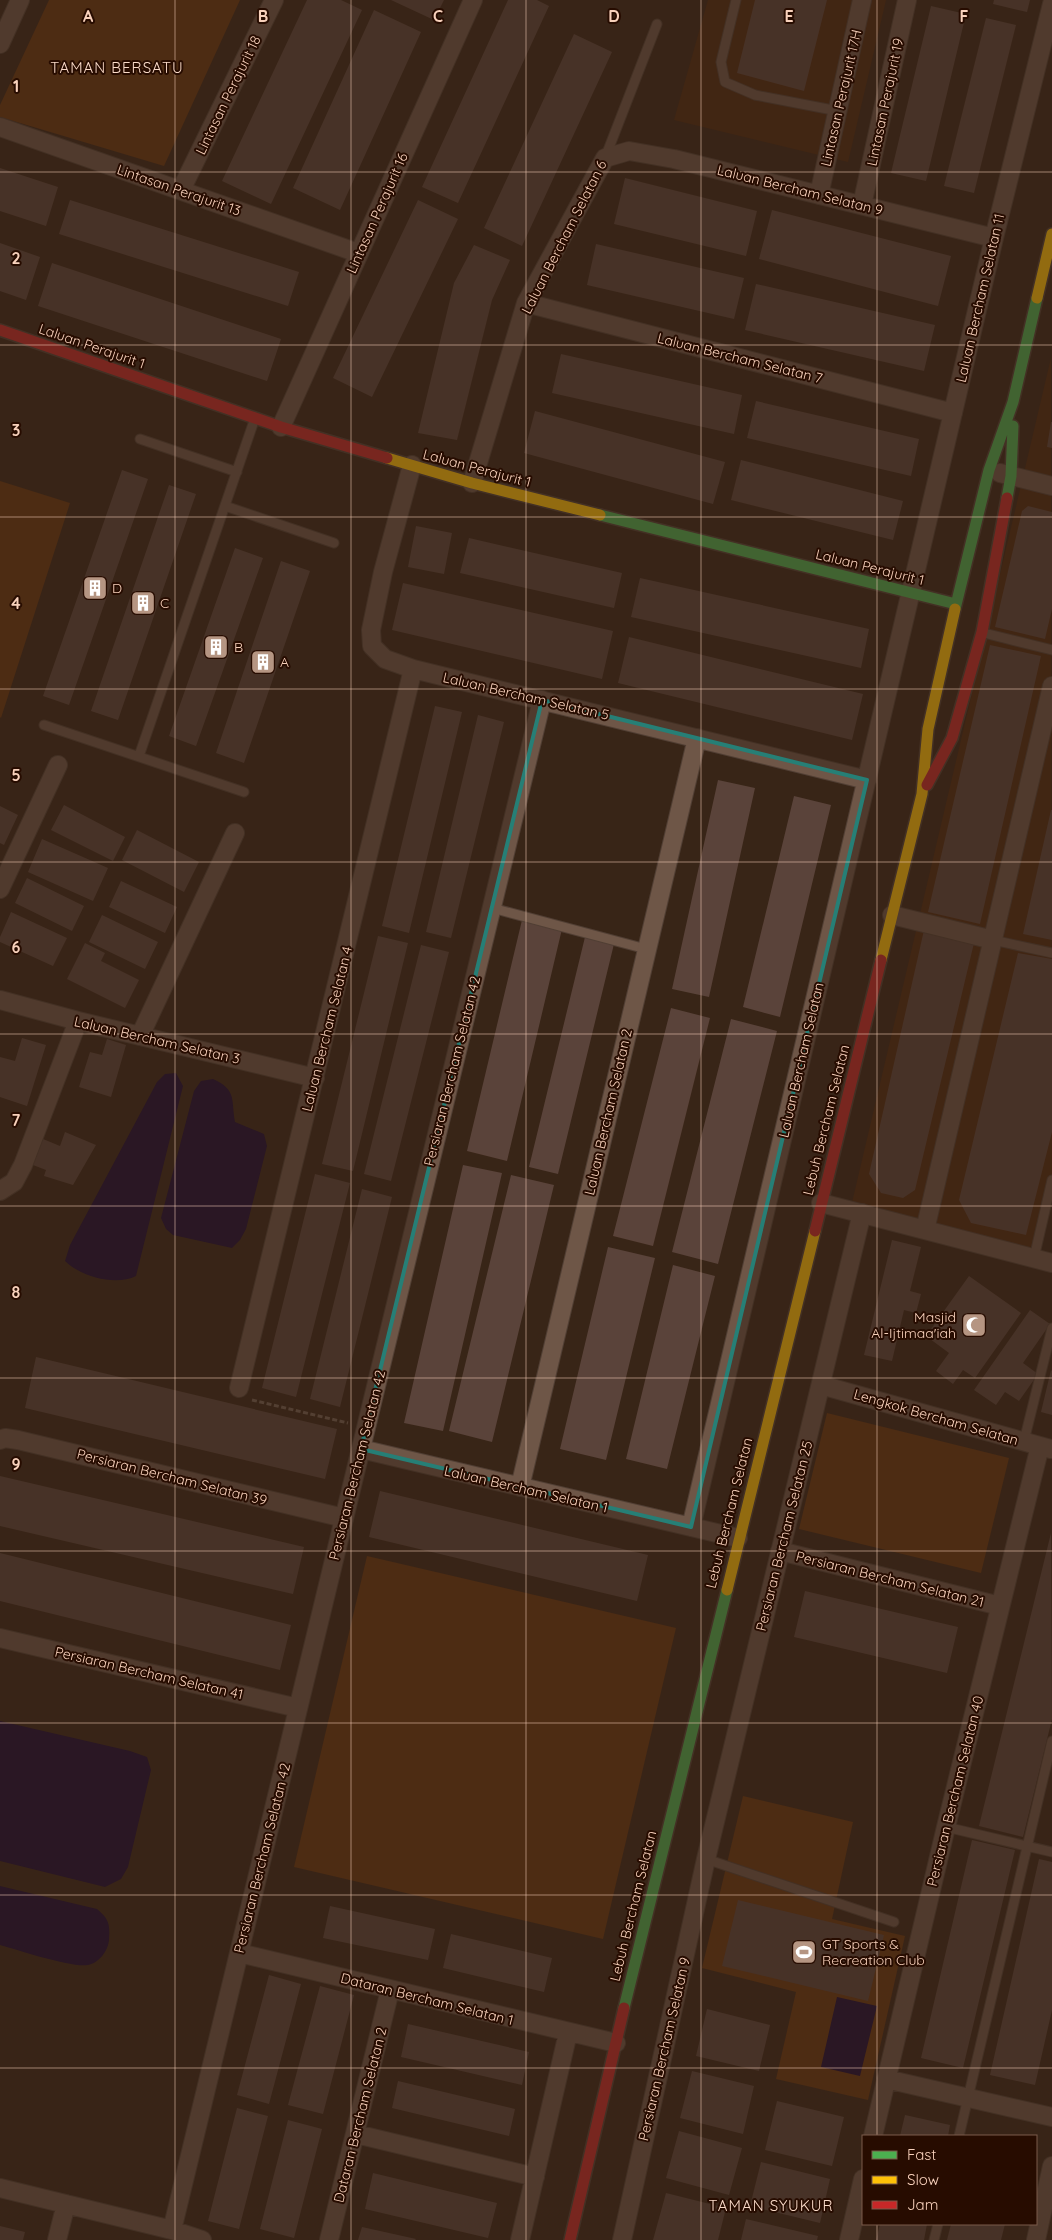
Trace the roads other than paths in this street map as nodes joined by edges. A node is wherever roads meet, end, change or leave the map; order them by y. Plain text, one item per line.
1 (20, 0) edge
2 (274, 0) edge
3 (473, 0) edge
4 (736, 0) edge
5 (862, 0) edge
6 (907, 0) edge
7 (1052, 4) edge
8 (657, 24) dead end
9 (0, 44) edge
10 (838, 111) junction
11 (0, 127) edge
12 (605, 158) junction
13 (181, 190) junction
14 (819, 195) junction
15 (862, 205) junction
16 (1052, 234) edge
17 (994, 238) junction
18 (358, 253) junction
19 (526, 303) junction
20 (0, 330) edge
21 (1013, 402) junction
22 (953, 413) junction
23 (255, 418) junction
24 (280, 427) junction
25 (140, 439) dead end
26 (412, 465) junction
27 (989, 470) junction
28 (237, 472) junction
29 (1012, 476) junction
30 (472, 483) junction
31 (1052, 486) edge
32 (225, 506) junction
33 (1003, 522) junction
34 (334, 543) dead end
35 (981, 573) dead end
36 (911, 593) junction
37 (970, 596) dead end
38 (956, 604) junction
39 (966, 625) dead end
40 (982, 632) junction
41 (1052, 650) edge
42 (413, 669) junction
43 (959, 670) dead end
44 (1052, 686) edge
45 (542, 700) junction
46 (44, 724) dead end
47 (697, 738) junction
48 (952, 738) junction
49 (139, 756) junction
50 (58, 766) dead end
51 (867, 780) junction
52 (244, 792) dead end
53 (922, 794) junction
54 (235, 833) dead end
55 (0, 889) edge
56 (492, 908) junction
57 (892, 916) junction
58 (993, 940) junction
59 (646, 949) junction
60 (1052, 954) edge
61 (0, 1000) edge
62 (78, 1022) junction
63 (140, 1036) junction
64 (315, 1078) junction
65 (1052, 1180) edge
66 (0, 1191) edge
67 (821, 1203) junction
68 (862, 1214) junction
69 (925, 1230) junction
70 (1034, 1258) junction
71 (1052, 1263) edge
72 (1052, 1328) edge
73 (1049, 1353) edge
74 (820, 1385) junction
75 (239, 1388) road end
76 (0, 1440) edge
77 (1039, 1445) edge
78 (361, 1449) junction
79 (520, 1488) junction
80 (344, 1518) junction
81 (692, 1527) junction
82 (738, 1538) junction
83 (780, 1551) junction
84 (1000, 1606) junction
85 (0, 1638) edge
86 (298, 1708) junction
87 (1052, 1741) edge
88 (946, 1827) junction
89 (1027, 1846) junction
90 (1052, 1852) edge
91 (706, 1859) junction
92 (894, 1922) dead end
93 (239, 1953) junction
94 (390, 1990) junction
95 (568, 2033) junction
96 (616, 2043) junction
97 (886, 2079) junction
98 (968, 2097) junction
99 (1052, 2117) edge
100 (356, 2134) junction
101 (873, 2135) edge
102 (959, 2135) edge
103 (1052, 2166) edge
104 (535, 2177) junction
105 (862, 2183) edge
106 (0, 2188) edge
107 (1048, 2202) edge
108 (66, 2204) junction
109 (938, 2225) edge
110 (172, 2230) junction
111 (57, 2240) edge
112 (202, 2240) edge
113 (329, 2240) edge
114 (520, 2240) edge
115 (570, 2240) edge
116 (622, 2240) edge
117 (849, 2240) edge
118 (934, 2240) edge
119 (1036, 2240) edge

1 - 9 street
2 - 13 street, Lintasan Perajurit 18
3 - 18 street, Lintasan Perajurit 16
4 - 10 lane
5 - 10 street, Lintasan Perajurit 17H
6 - 15 street, Lintasan Perajurit 19
7 - 17 street, Laluan Bercham Selatan 11
8 - 12 lane, Laluan Bercham Selatan 6
10 - 14 street, Lintasan Perajurit 17H
11 - 13 street, Lintasan Perajurit 13
12 - 14 street, Laluan Bercham Selatan 9
12 - 19 street, Laluan Bercham Selatan 6
13 - 18 street, Lintasan Perajurit 13
14 - 15 street, Laluan Bercham Selatan 9
15 - 17 street, Laluan Bercham Selatan 9
16 - 21 street
17 - 22 street, Laluan Bercham Selatan 11
18 - 24 street, Lintasan Perajurit 16
19 - 22 street, Laluan Bercham Selatan 7
19 - 30 street, Laluan Bercham Selatan 6
20 - 23 street, Laluan Perajurit 1
21 - 27 street
21 - 29 street
22 - 36 street, Laluan Bercham Selatan 11
23 - 24 street, Laluan Perajurit 1
23 - 28 lane
24 - 26 street, Laluan Perajurit 1
25 - 28 lane
26 - 30 street, Laluan Perajurit 1
26 - 42 street, Laluan Bercham Selatan 5
27 - 29 street
27 - 38 street
28 - 32 lane
29 - 31 street
29 - 33 street
30 - 36 street, Laluan Perajurit 1
32 - 34 lane
32 - 49 lane
33 - 35 street
33 - 40 street
36 - 38 street, Laluan Perajurit 1
36 - 51 street, Laluan Bercham Selatan
37 - 38 street
38 - 39 street
38 - 53 street
40 - 41 lane
40 - 48 street
42 - 45 street, Laluan Bercham Selatan 5
42 - 64 street, Laluan Bercham Selatan 4
43 - 48 street
44 - 58 street
45 - 47 street, Laluan Bercham Selatan 5
45 - 56 street, Persiaran Bercham Selatan 42
46 - 49 lane
47 - 51 street, Laluan Bercham Selatan 5
47 - 59 street, Laluan Bercham Selatan 2
48 - 53 street
49 - 52 lane
50 - 55 street
51 - 81 street, Laluan Bercham Selatan
53 - 57 street, Lebuh Bercham Selatan
54 - 63 street
56 - 59 lane
56 - 78 street, Persiaran Bercham Selatan 42
57 - 58 street
57 - 67 street, Lebuh Bercham Selatan
58 - 60 lane
58 - 69 street
59 - 79 street, Laluan Bercham Selatan 2
61 - 62 street, Laluan Bercham Selatan 3
62 - 63 street, Laluan Bercham Selatan 3
62 - 66 street
63 - 64 street, Laluan Bercham Selatan 3
64 - 75 street, Laluan Bercham Selatan 4
65 - 70 lane
67 - 68 street
67 - 82 street, Lebuh Bercham Selatan
68 - 69 street
68 - 74 street, Persiaran Bercham Selatan 25
69 - 70 street
70 - 71 street
72 - 73 lane
73 - 77 lane
74 - 77 street, Lengkok Bercham Selatan
74 - 83 street, Persiaran Bercham Selatan 25
76 - 80 street, Persiaran Bercham Selatan 39
77 - 84 street, Persiaran Bercham Selatan 40
78 - 79 street, Laluan Bercham Selatan 1
78 - 80 street, Persiaran Bercham Selatan 42
79 - 81 street, Laluan Bercham Selatan 1
80 - 86 street, Persiaran Bercham Selatan 42
81 - 82 street, Laluan Bercham Selatan 1
82 - 96 street, Lebuh Bercham Selatan
83 - 84 street, Persiaran Bercham Selatan 21
83 - 91 street, Persiaran Bercham Selatan 25
84 - 88 street, Persiaran Bercham Selatan 40
85 - 86 street, Persiaran Bercham Selatan 41
86 - 93 street, Persiaran Bercham Selatan 42
87 - 89 lane
88 - 89 lane
88 - 97 street, Persiaran Bercham Selatan 40
89 - 90 lane
89 - 98 lane
91 - 92 lane
91 - 116 street, Persiaran Bercham Selatan 9
93 - 94 street, Dataran Bercham Selatan 1
93 - 110 street, Persiaran Bercham Selatan 42
94 - 95 street, Dataran Bercham Selatan 1
94 - 100 street, Dataran Bercham Selatan 2
95 - 96 street, Dataran Bercham Selatan 1
95 - 104 street
96 - 115 street, Lebuh Bercham Selatan
97 - 98 street
97 - 101 street, Persiaran Bercham Selatan 40
98 - 99 street
98 - 102 lane
100 - 104 street
100 - 113 street, Dataran Bercham Selatan 2
103 - 107 street
104 - 114 street
105 - 117 street
106 - 108 street
107 - 119 street
108 - 110 street
108 - 111 street
109 - 118 lane
110 - 112 street

